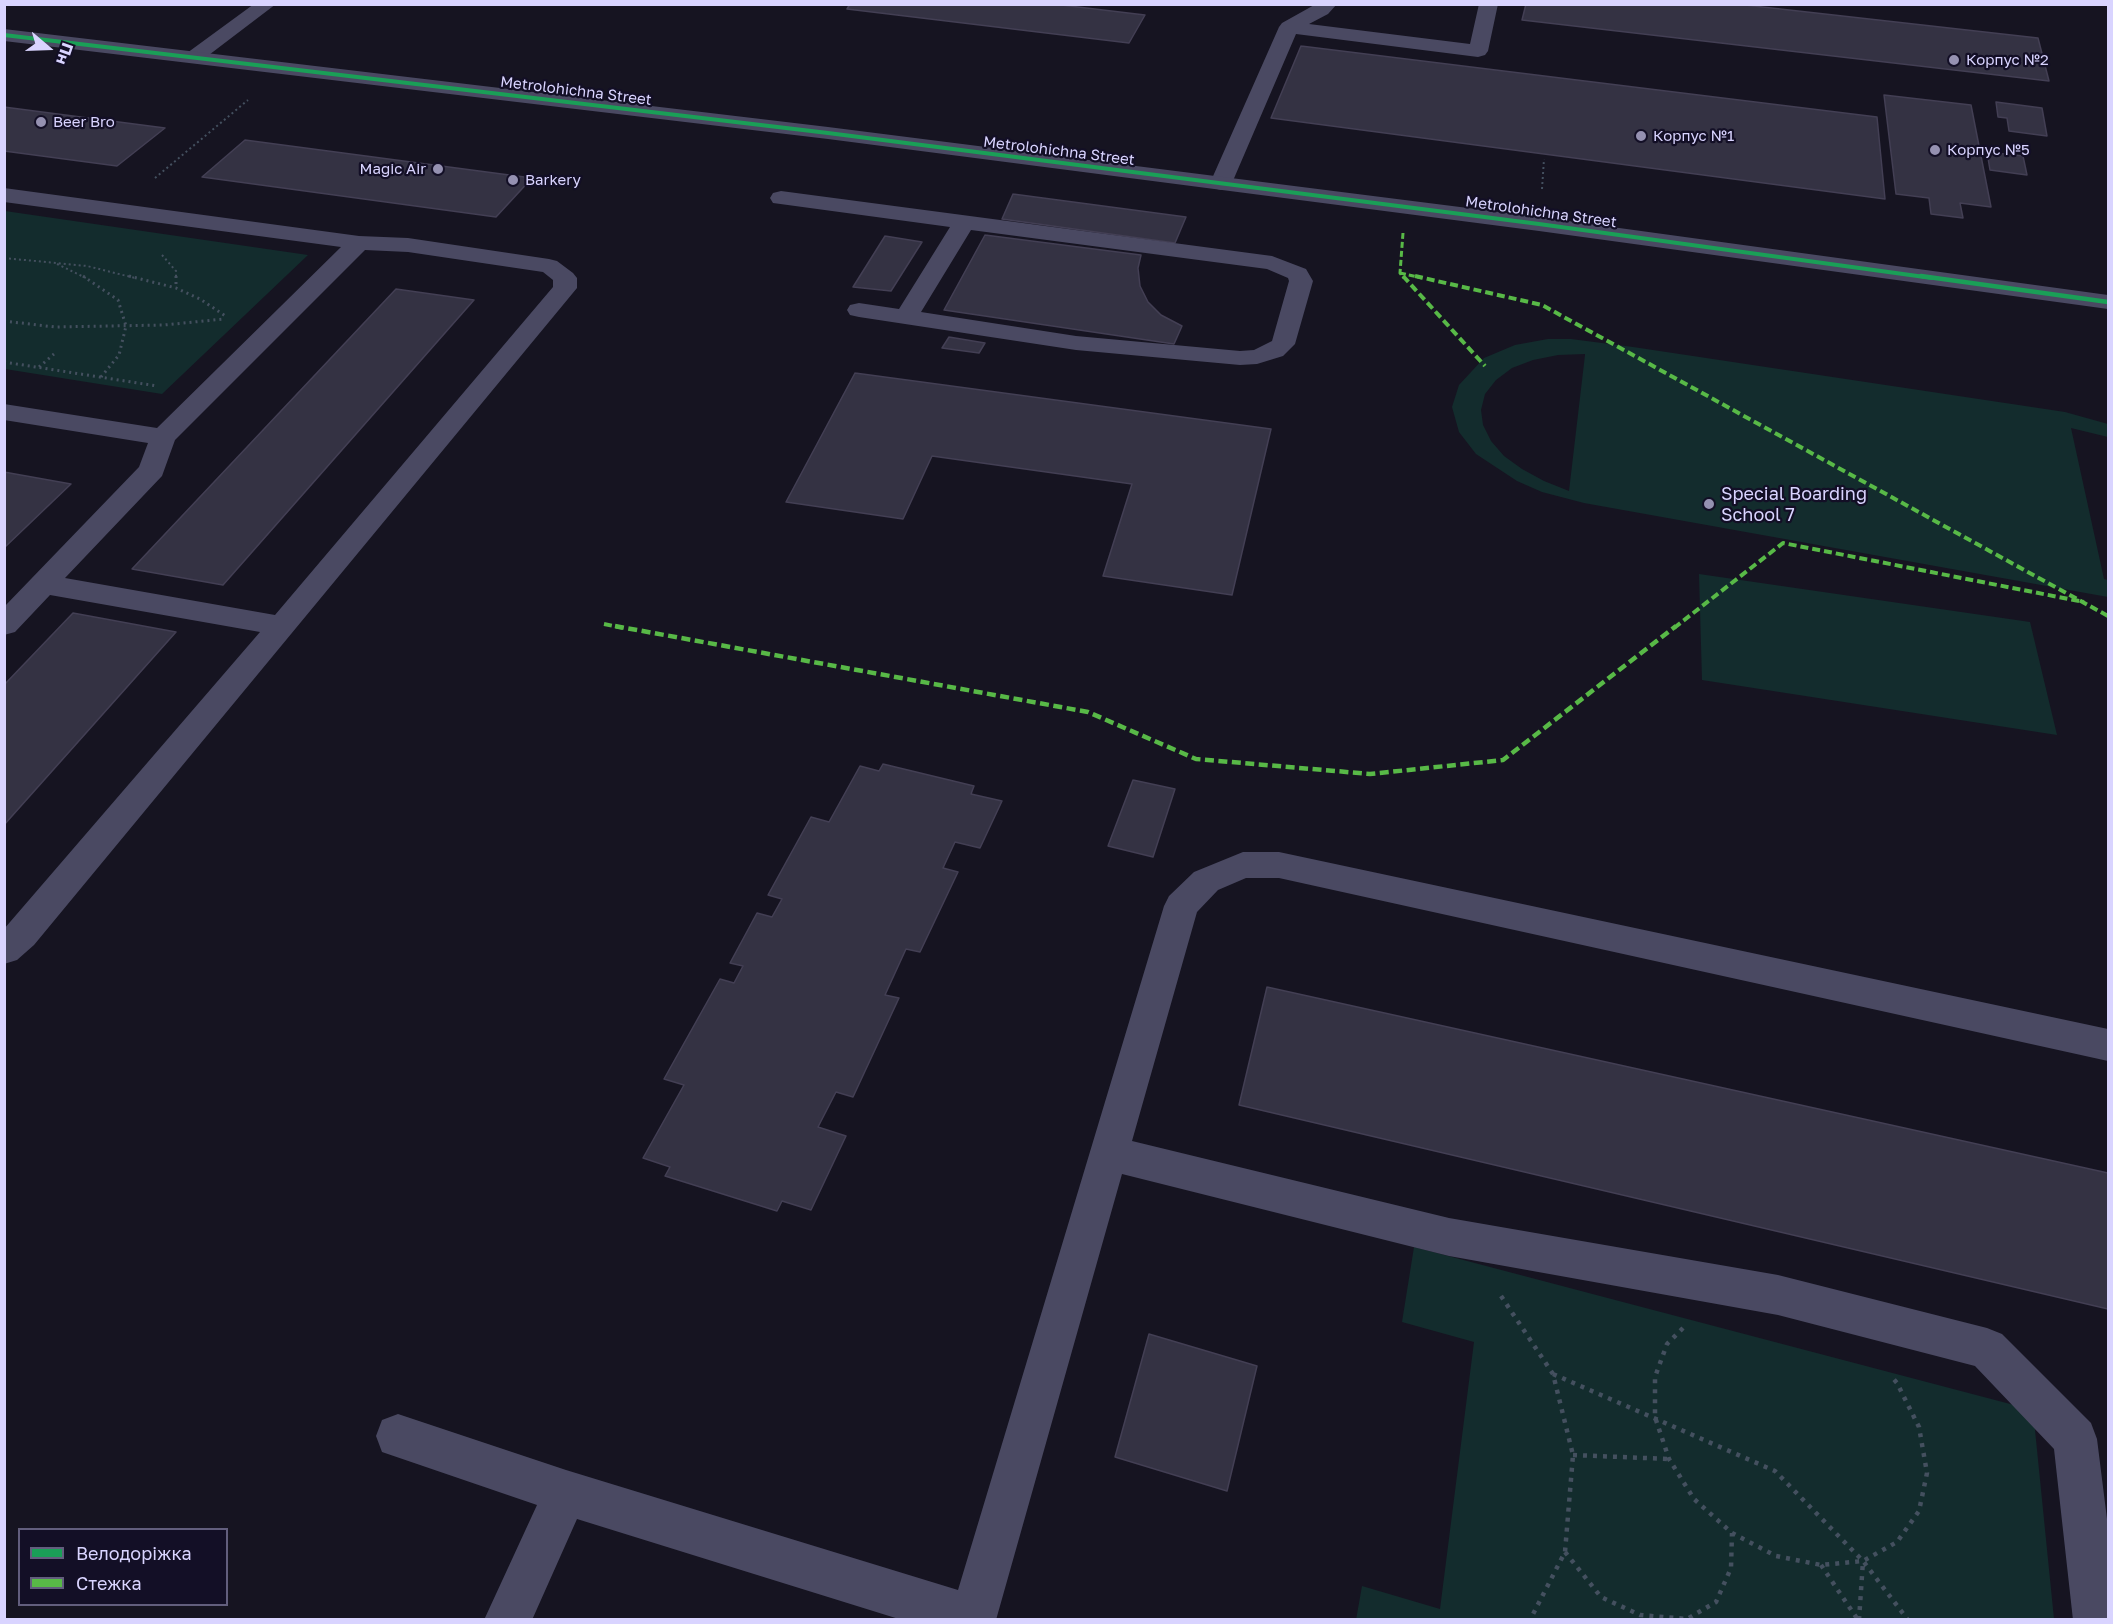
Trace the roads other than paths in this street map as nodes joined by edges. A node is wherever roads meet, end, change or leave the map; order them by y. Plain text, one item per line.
1 (267, 4) edge
2 (1328, 4) edge
3 (1489, 4) edge
4 (1289, 27) junction
5 (4, 35) edge
6 (194, 57) junction
7 (1221, 183) junction
8 (4, 195) edge
9 (781, 198) dead end
10 (964, 222) junction
11 (358, 243) junction
12 (2109, 302) edge
13 (859, 310) dead end
14 (906, 317) junction
15 (4, 412) edge
16 (163, 437) junction
17 (42, 584) junction
18 (4, 625) edge
19 (282, 626) junction
20 (4, 950) edge
21 (2109, 1045) edge
22 (1108, 1153) junction
23 (398, 1436) dead end
24 (566, 1492) junction
25 (975, 1619) edge
26 (507, 1620) edge
27 (2097, 1620) edge

1 - 6 street
2 - 4 street
3 - 4 street
4 - 7 street
5 - 6 street, Metrolohichna Street
6 - 7 street, Metrolohichna Street
7 - 12 street, Metrolohichna Street
8 - 11 street
9 - 10 street
10 - 14 street
10 - 14 street
11 - 16 street
11 - 19 street
13 - 14 street
15 - 16 street
16 - 17 street
17 - 18 street
17 - 19 street
19 - 20 street
21 - 22 street
22 - 25 street
22 - 27 street
23 - 24 street
24 - 25 street
24 - 26 street

